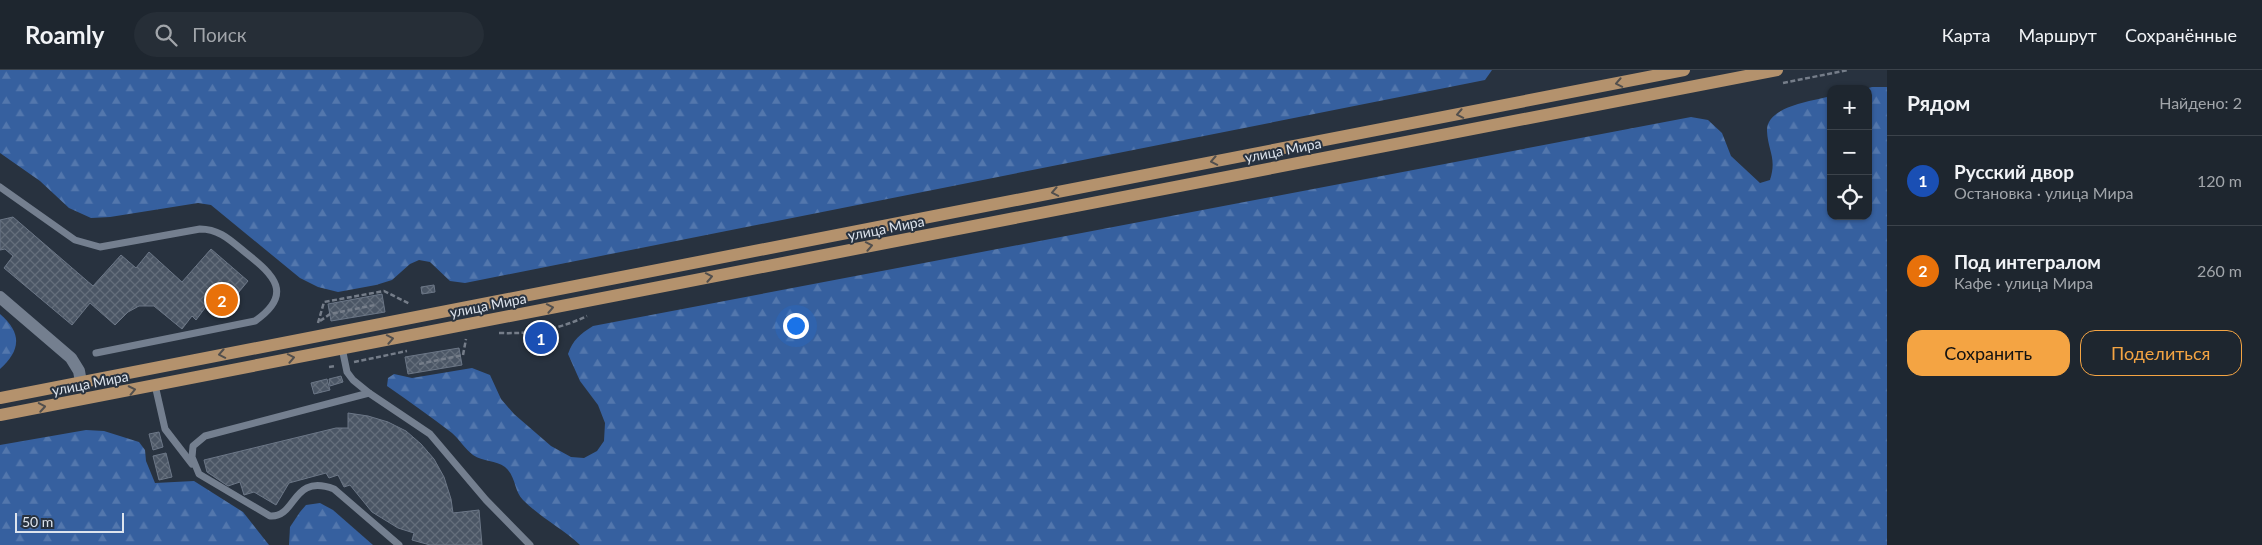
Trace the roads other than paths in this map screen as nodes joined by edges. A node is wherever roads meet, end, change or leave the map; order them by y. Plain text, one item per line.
1 (1684, 70) edge
2 (1777, 70) edge
3 (0, 187) edge
4 (0, 297) edge
5 (339, 331) junction
6 (342, 348) junction
7 (96, 353) dead end
8 (81, 382) junction
9 (155, 385) junction
10 (369, 394) junction
11 (0, 398) edge
12 (84, 400) junction
13 (0, 416) edge
14 (195, 467) junction
15 (399, 545) edge
16 (530, 545) edge

1 -> 5 main road, улица Мира
6 -> 2 main road, улица Мира
3 - 7 lane
4 - 8 street
5 - 6 main road
5 -> 8 main road, улица Мира
9 -> 6 main road, улица Мира
6 - 10 lane
8 - 11 main road, улица Мира
8 - 12 main road
12 -> 9 main road, улица Мира
9 - 14 lane
10 - 14 lane
10 - 16 lane
13 -> 12 main road, улица Мира
14 - 15 lane

